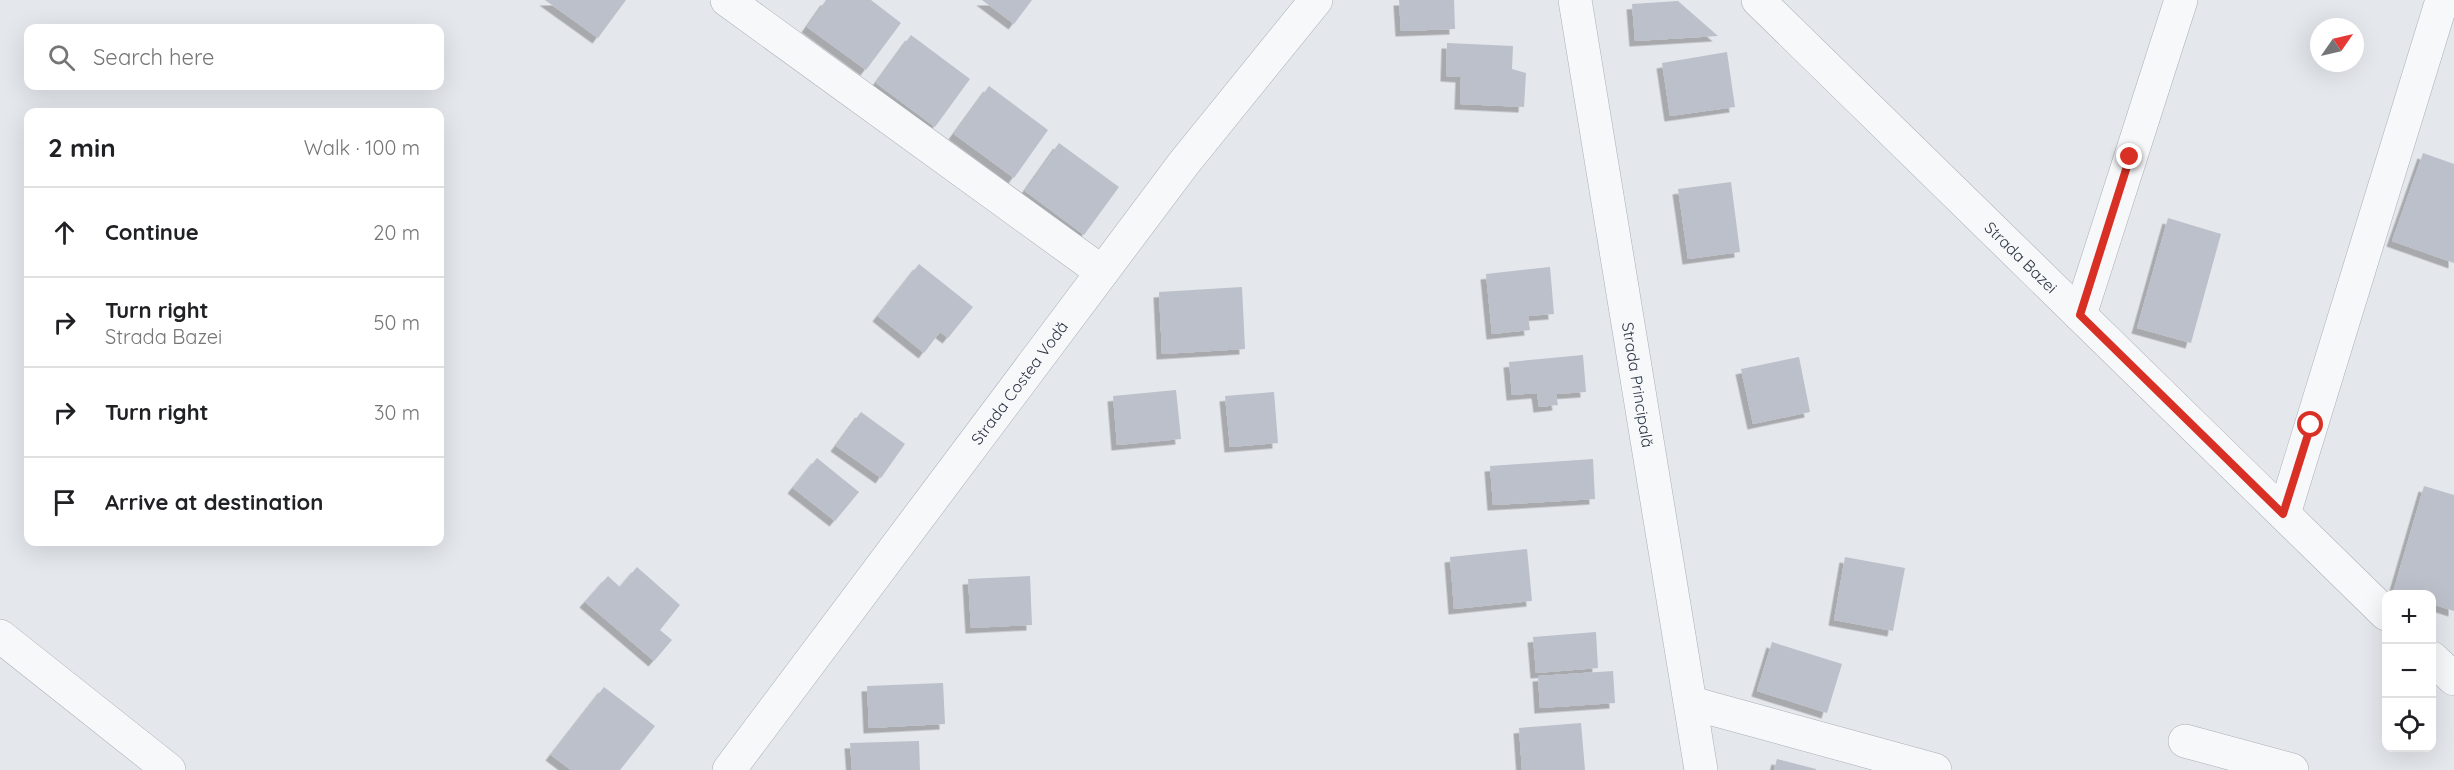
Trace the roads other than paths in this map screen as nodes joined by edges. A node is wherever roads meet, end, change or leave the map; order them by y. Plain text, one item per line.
1 (727, 0) edge
2 (1316, 0) edge
3 (1575, 0) edge
4 (1758, 0) edge
5 (2181, 0) edge
6 (2442, 0) edge
7 (1102, 272) junction
8 (2080, 315) junction
9 (2283, 514) junction
10 (2382, 610) edge
11 (0, 636) edge
12 (2436, 662) edge
13 (2454, 679) edge
14 (1691, 703) junction
15 (2185, 741) dead end
16 (169, 770) edge
17 (729, 770) edge
18 (1701, 770) edge
19 (1935, 770) edge
20 (2292, 770) edge

1 - 7 street
2 - 7 street, Strada Costea Vodă
3 - 14 street, Strada Principală
4 - 8 street, Strada Bazei
5 - 8 street
6 - 9 street
7 - 17 street, Strada Costea Vodă
8 - 9 street, Strada Bazei
9 - 10 street, Strada Bazei
11 - 16 street
12 - 13 street
14 - 18 street, Strada Principală
14 - 19 street
15 - 20 street

